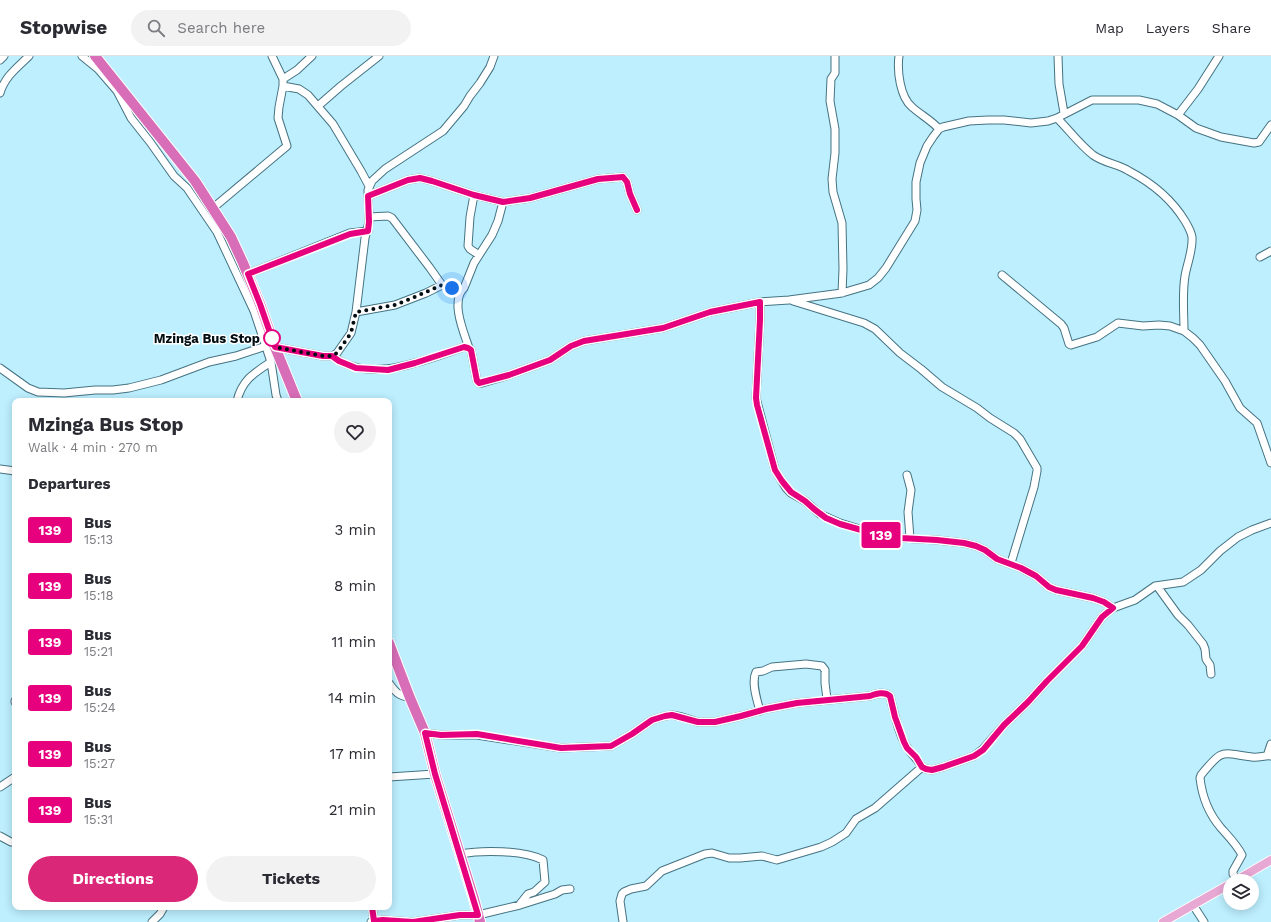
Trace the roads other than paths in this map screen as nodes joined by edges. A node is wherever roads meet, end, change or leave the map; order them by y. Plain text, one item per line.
1 (4, 56) edge
2 (29, 56) edge
3 (82, 56) edge
4 (95, 56) edge
5 (272, 56) edge
6 (312, 56) edge
7 (379, 56) edge
8 (835, 56) edge
9 (899, 56) edge
10 (1058, 56) edge
11 (1219, 56) edge
12 (491, 57) edge
13 (0, 60) edge
14 (283, 82) junction
15 (0, 92) edge
16 (318, 106) junction
17 (1064, 114) junction
18 (1178, 115) junction
19 (1057, 118) junction
20 (1271, 125) edge
21 (939, 129) junction
22 (369, 186) junction
23 (474, 195) junction
24 (368, 196) junction
25 (503, 202) junction
26 (213, 208) junction
27 (637, 210) dead end
28 (369, 217) junction
29 (368, 231) junction
30 (1271, 251) edge
31 (479, 255) junction
32 (1260, 257) dead end
33 (248, 274) junction
34 (1002, 275) dead end
35 (442, 285) junction
36 (461, 291) junction
37 (842, 293) junction
38 (789, 300) junction
39 (760, 302) junction
40 (356, 312) junction
41 (1184, 331) junction
42 (270, 347) junction
43 (468, 348) junction
44 (332, 356) junction
45 (271, 362) junction
46 (0, 368) edge
47 (238, 398) edge
48 (277, 398) edge
49 (296, 398) edge
50 (1271, 463) edge
51 (0, 469) edge
52 (12, 470) edge
53 (907, 475) dead end
54 (1271, 523) edge
55 (910, 538) junction
56 (1011, 563) junction
57 (1157, 586) junction
58 (1113, 608) junction
59 (392, 651) edge
60 (1211, 674) dead end
61 (392, 687) edge
62 (410, 698) junction
63 (827, 699) junction
64 (760, 711) junction
65 (425, 733) junction
66 (1271, 744) edge
67 (1269, 756) edge
68 (922, 767) junction
69 (435, 774) junction
70 (392, 777) edge
71 (12, 779) edge
72 (0, 787) edge
73 (0, 836) edge
74 (12, 842) edge
75 (460, 854) junction
76 (1271, 860) edge
77 (1233, 874) edge
78 (1246, 874) edge
79 (1223, 888) edge
80 (570, 889) dead end
81 (520, 905) junction
82 (1193, 905) junction
83 (162, 910) edge
84 (372, 910) edge
85 (479, 919) edge
86 (152, 922) edge
87 (372, 922) edge
88 (413, 922) edge
89 (623, 922) edge
90 (1163, 922) edge
91 (1204, 922) edge

1 - 13 street
2 - 15 street
3 - 42 street
4 - 26 highway
5 - 14 street
6 - 14 street
7 - 16 street
8 - 37 street
9 - 21 street
10 - 17 street
11 - 18 street
12 - 22 street
14 - 16 street
14 - 26 street
16 - 22 street
17 - 18 street
17 - 19 street
18 - 20 street
19 - 21 street
19 - 41 street
21 - 37 street
22 - 24 street
23 - 24 street
23 - 25 street
23 - 31 street
24 - 28 street
25 - 27 street
25 - 31 street
26 - 33 highway
28 - 29 street
28 - 35 street
29 - 33 street
29 - 40 street
30 - 32 street
31 - 36 street
33 - 42 highway
34 - 41 street
35 - 36 street
35 - 40 street
36 - 43 street
37 - 38 street
38 - 39 street
38 - 56 street
39 - 43 street
39 - 55 street
40 - 44 street
41 - 50 street
42 - 44 street
42 - 45 street
42 - 46 street
42 - 49 highway
43 - 44 street
45 - 47 street
45 - 48 street
51 - 52 street
53 - 55 street
54 - 57 street
55 - 56 street
56 - 58 street
57 - 58 street
57 - 60 street
58 - 68 street
59 - 62 highway
61 - 62 street
62 - 65 highway
63 - 64 street
63 - 64 street
63 - 68 street
64 - 65 street
65 - 69 highway
66 - 67 street
67 - 77 street
68 - 89 street
69 - 70 street
69 - 75 highway
71 - 72 street
73 - 74 street
75 - 81 street
75 - 85 highway
76 - 78 main road
79 - 82 main road
80 - 81 street
81 - 85 street
82 - 90 main road
82 - 91 street
83 - 86 street
84 - 87 street
85 - 88 street
87 - 88 street

